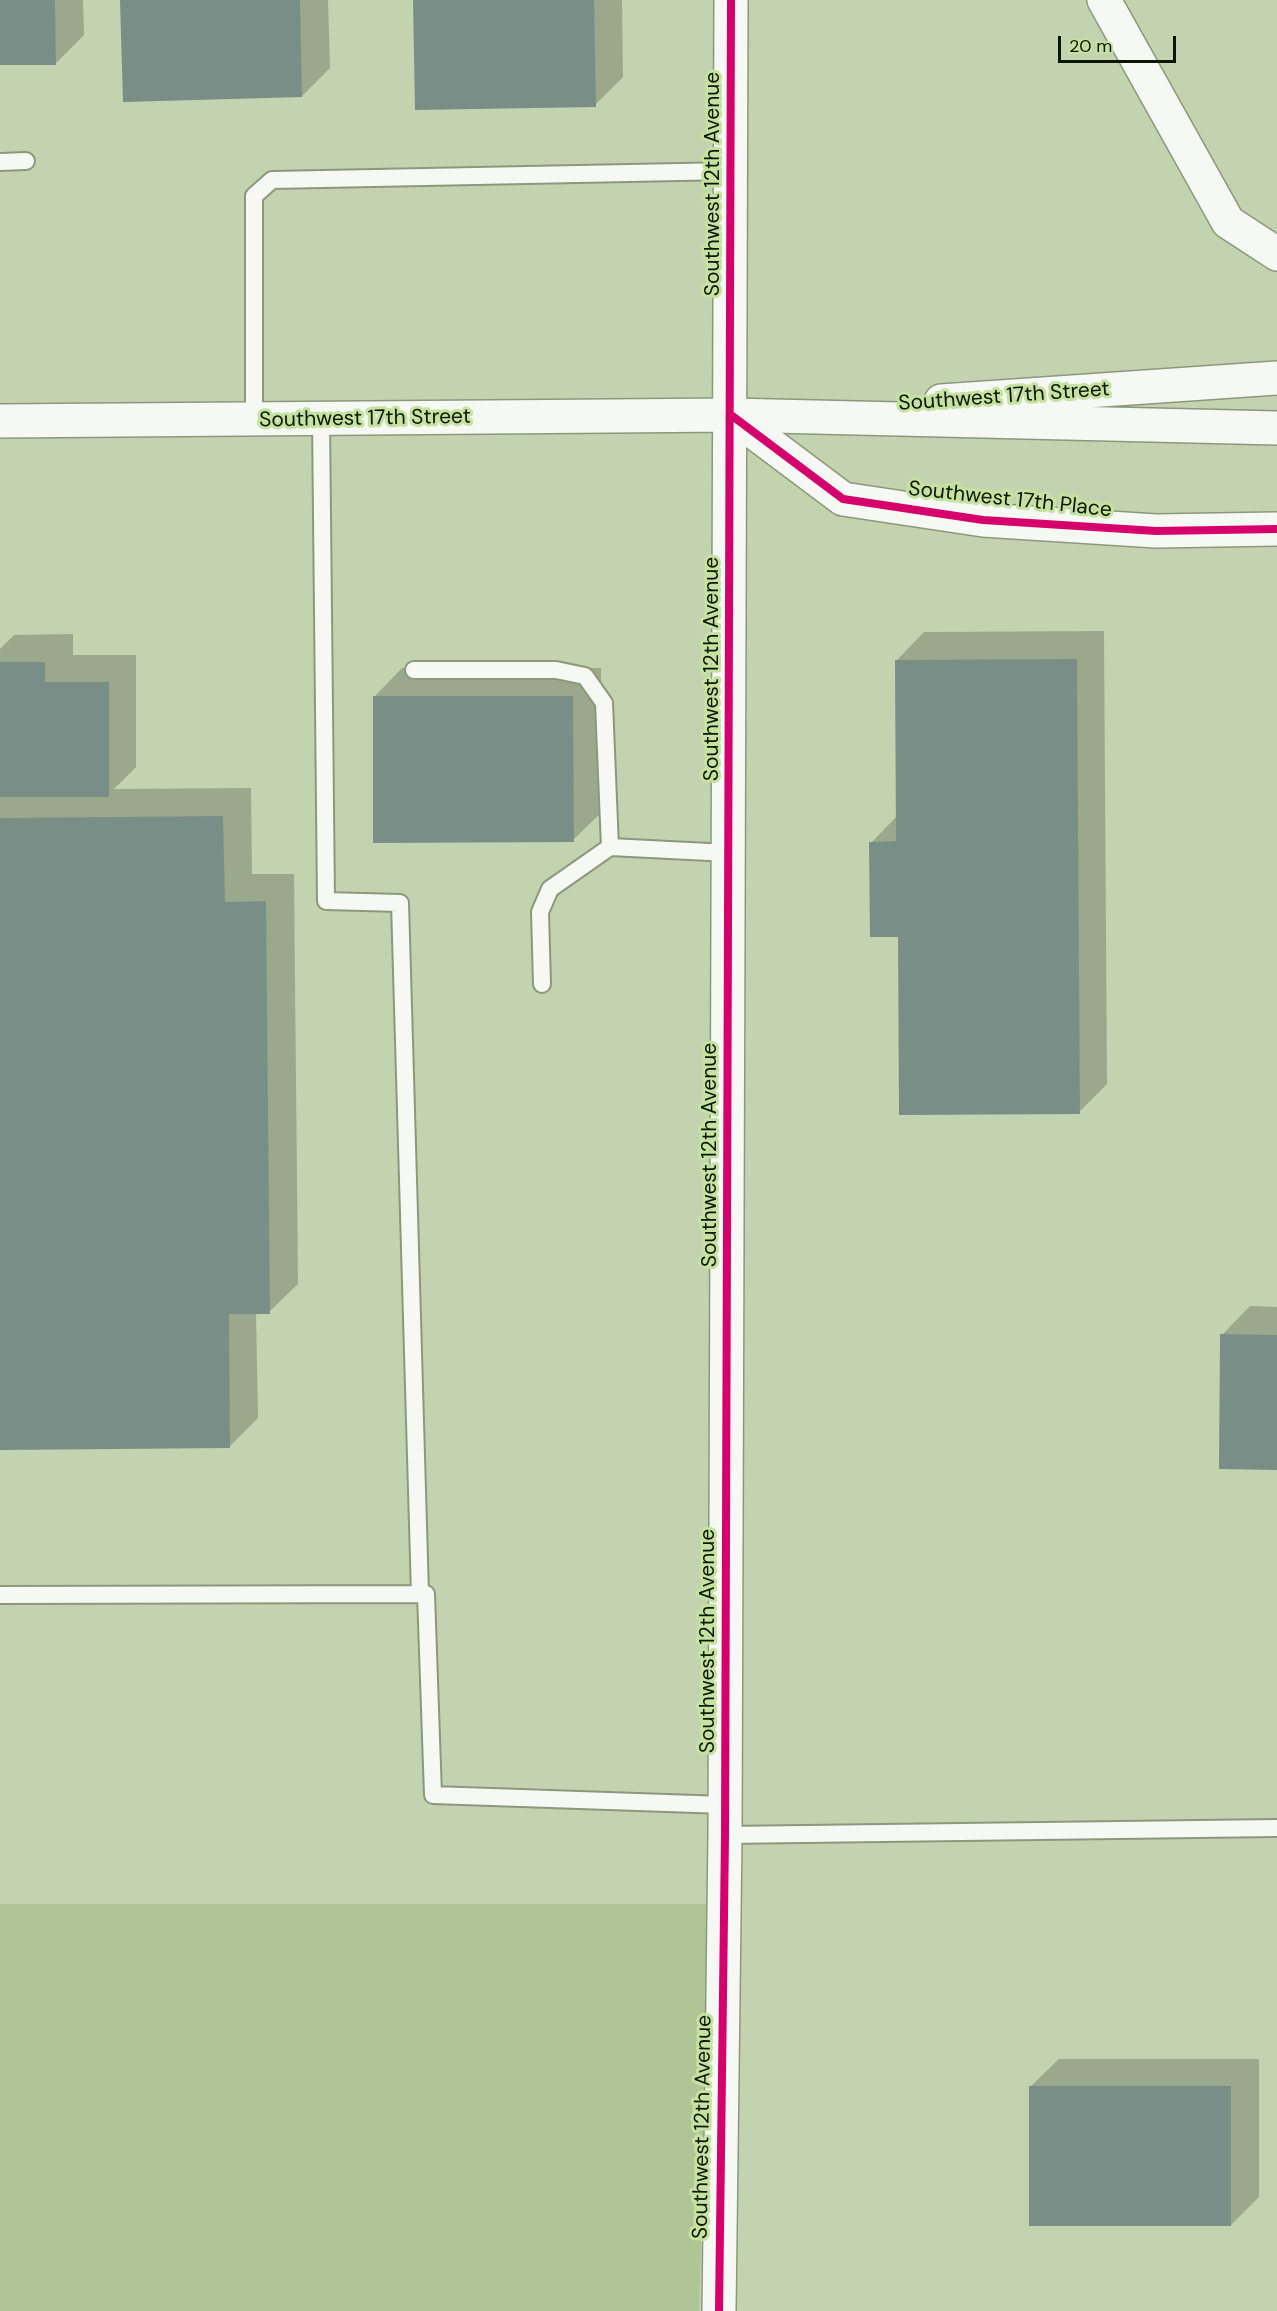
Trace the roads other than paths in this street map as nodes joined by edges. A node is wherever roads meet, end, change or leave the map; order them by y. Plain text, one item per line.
1 (731, 0) edge
2 (1104, 0) edge
3 (26, 161) dead end
4 (0, 162) edge
5 (731, 171) junction
6 (1277, 254) edge
7 (1277, 378) edge
8 (731, 416) junction
9 (321, 419) junction
10 (254, 420) junction
11 (0, 421) edge
12 (1277, 428) edge
13 (1277, 529) edge
14 (414, 670) dead end
15 (610, 847) junction
16 (729, 853) junction
17 (542, 984) dead end
18 (420, 1594) junction
19 (0, 1595) edge
20 (725, 1820) junction
21 (1277, 1828) edge
22 (719, 2311) edge

1 - 5 street, Southwest 12th Avenue
2 - 6 street
3 - 4 lane
5 - 8 street, Southwest 12th Avenue
5 - 10 lane
7 - 8 street, Southwest 17th Street
8 - 9 street, Southwest 17th Street
8 - 12 street, Southwest 17th Street
8 - 13 street, Southwest 17th Place
8 - 16 street, Southwest 12th Avenue
9 - 10 street, Southwest 17th Street
9 - 18 lane
10 - 11 street, Southwest 17th Street
14 - 15 lane
15 - 16 lane
15 - 17 lane
16 - 20 street, Southwest 12th Avenue
18 - 19 lane
18 - 20 lane
20 - 21 lane
20 - 22 street, Southwest 12th Avenue

